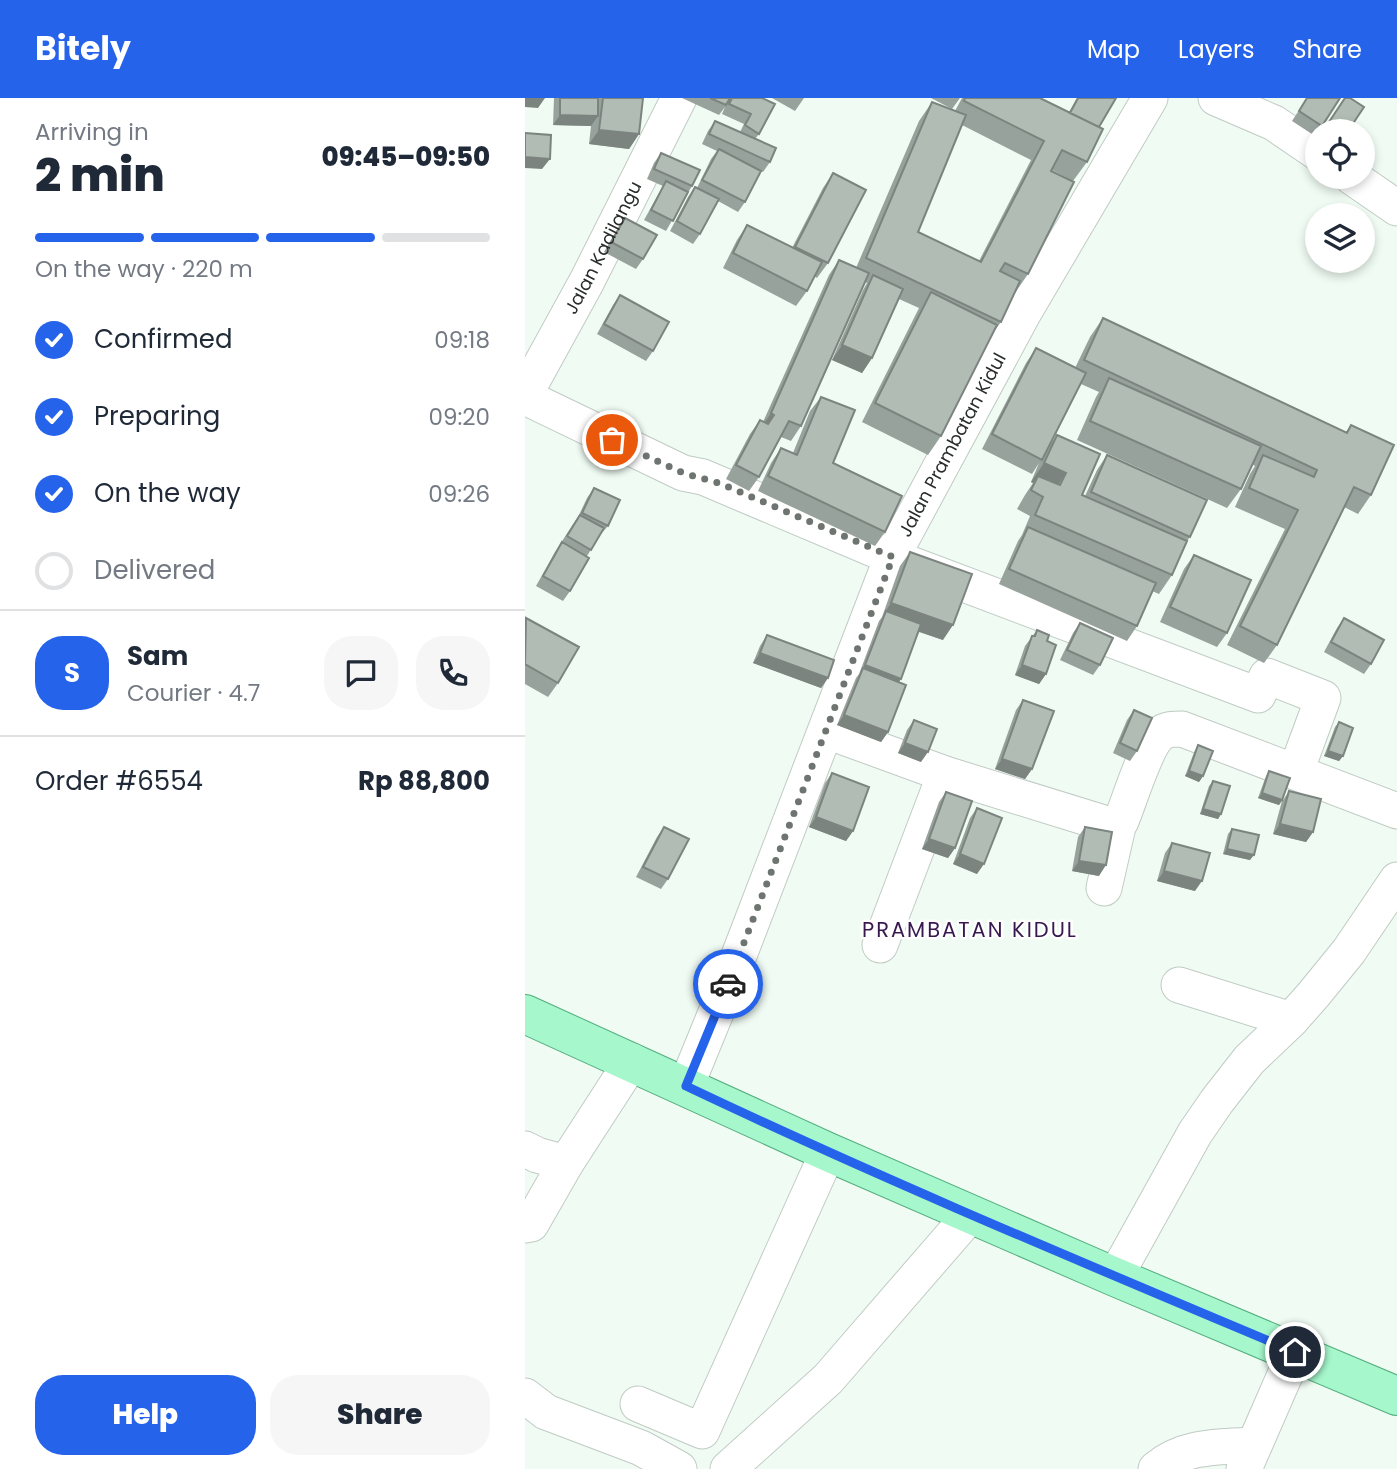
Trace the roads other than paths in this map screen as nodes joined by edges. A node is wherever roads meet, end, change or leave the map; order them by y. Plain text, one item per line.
1 (679, 98) edge
2 (1150, 98) edge
3 (1216, 98) edge
4 (1305, 144) edge
5 (1369, 189) edge
6 (1397, 208) edge
7 (525, 395) edge
8 (893, 557) junction
9 (827, 731) junction
10 (1296, 771) junction
11 (945, 774) junction
12 (1397, 810) edge
13 (1119, 822) junction
14 (1397, 880) edge
15 (1104, 888) dead end
16 (880, 945) dead end
17 (1179, 985) dead end
18 (1291, 1020) junction
19 (528, 1023) edge
20 (632, 1061) junction
21 (686, 1086) junction
22 (525, 1149) edge
23 (828, 1152) junction
24 (566, 1163) junction
25 (971, 1214) junction
26 (525, 1225) edge
27 (1115, 1277) junction
28 (1295, 1352) junction
29 (1397, 1395) edge
30 (525, 1396) edge
31 (638, 1404) dead end
32 (1249, 1457) edge
33 (678, 1469) edge
34 (728, 1469) edge
35 (1156, 1469) edge

1 - 7 street, Jalan Kadilangu
2 - 8 street, Jalan Prambatan Kidul
3 - 4 street
5 - 6 street
7 - 8 street
8 - 9 street, Jalan Prambatan Kidul
8 - 10 street
9 - 11 street
9 - 21 street, Jalan Prambatan Kidul
10 - 12 street
10 - 13 street
11 - 13 street
11 - 16 street
13 - 15 street
14 - 18 street
17 - 18 street
18 - 27 street
19 - 20 main road
20 - 21 main road
20 - 24 street
21 - 23 main road
22 - 24 street
23 - 25 main road
23 - 31 street
24 - 26 street
25 - 27 main road
25 - 34 street
27 - 28 main road
28 - 29 main road
28 - 32 street
30 - 33 street
32 - 35 street

